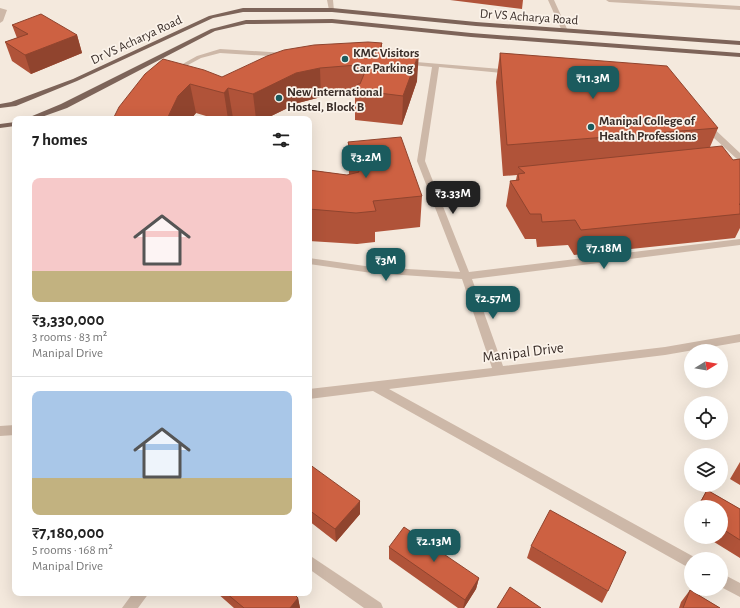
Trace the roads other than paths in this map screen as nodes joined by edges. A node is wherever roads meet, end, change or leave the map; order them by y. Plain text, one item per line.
1 (330, 0) edge
2 (551, 0) edge
3 (609, 0) edge
4 (740, 8) edge
5 (0, 10) edge
6 (332, 10) junction
7 (0, 21) edge
8 (476, 24) junction
9 (565, 31) junction
10 (470, 34) junction
11 (740, 43) edge
12 (292, 55) edge
13 (740, 55) edge
14 (398, 62) edge
15 (436, 65) junction
16 (522, 73) edge
17 (167, 74) edge
18 (0, 106) edge
19 (37, 116) edge
20 (699, 120) edge
21 (12, 124) edge
22 (0, 126) edge
23 (740, 157) edge
24 (740, 242) edge
25 (312, 261) edge
26 (466, 276) junction
27 (740, 338) edge
28 (499, 371) junction
29 (374, 386) junction
30 (312, 394) edge
31 (12, 430) edge
32 (0, 431) edge
33 (684, 559) edge
34 (312, 563) edge
35 (728, 584) edge
36 (740, 590) edge
37 (139, 596) edge
38 (129, 608) edge
39 (376, 608) edge

1 - 6 street
2 - 9 street
3 - 4 street
5 - 7 street
6 - 8 main road, Dr VS Acharya Road
6 - 18 main road, Dr VS Acharya Road
8 - 9 main road, Dr VS Acharya Road
8 - 10 main road
9 - 11 main road, Dr VS Acharya Road
10 - 13 main road, Dr VS Acharya Road
10 - 19 main road, Dr VS Acharya Road
12 - 17 street
14 - 15 street
15 - 16 street
15 - 26 street
20 - 23 street
21 - 22 main road
24 - 26 street
25 - 26 street
26 - 28 street
27 - 28 street, Manipal Drive
28 - 29 street, Manipal Drive
29 - 30 street, Manipal Drive
29 - 33 street
31 - 32 street
34 - 39 street
35 - 36 street
37 - 38 street

